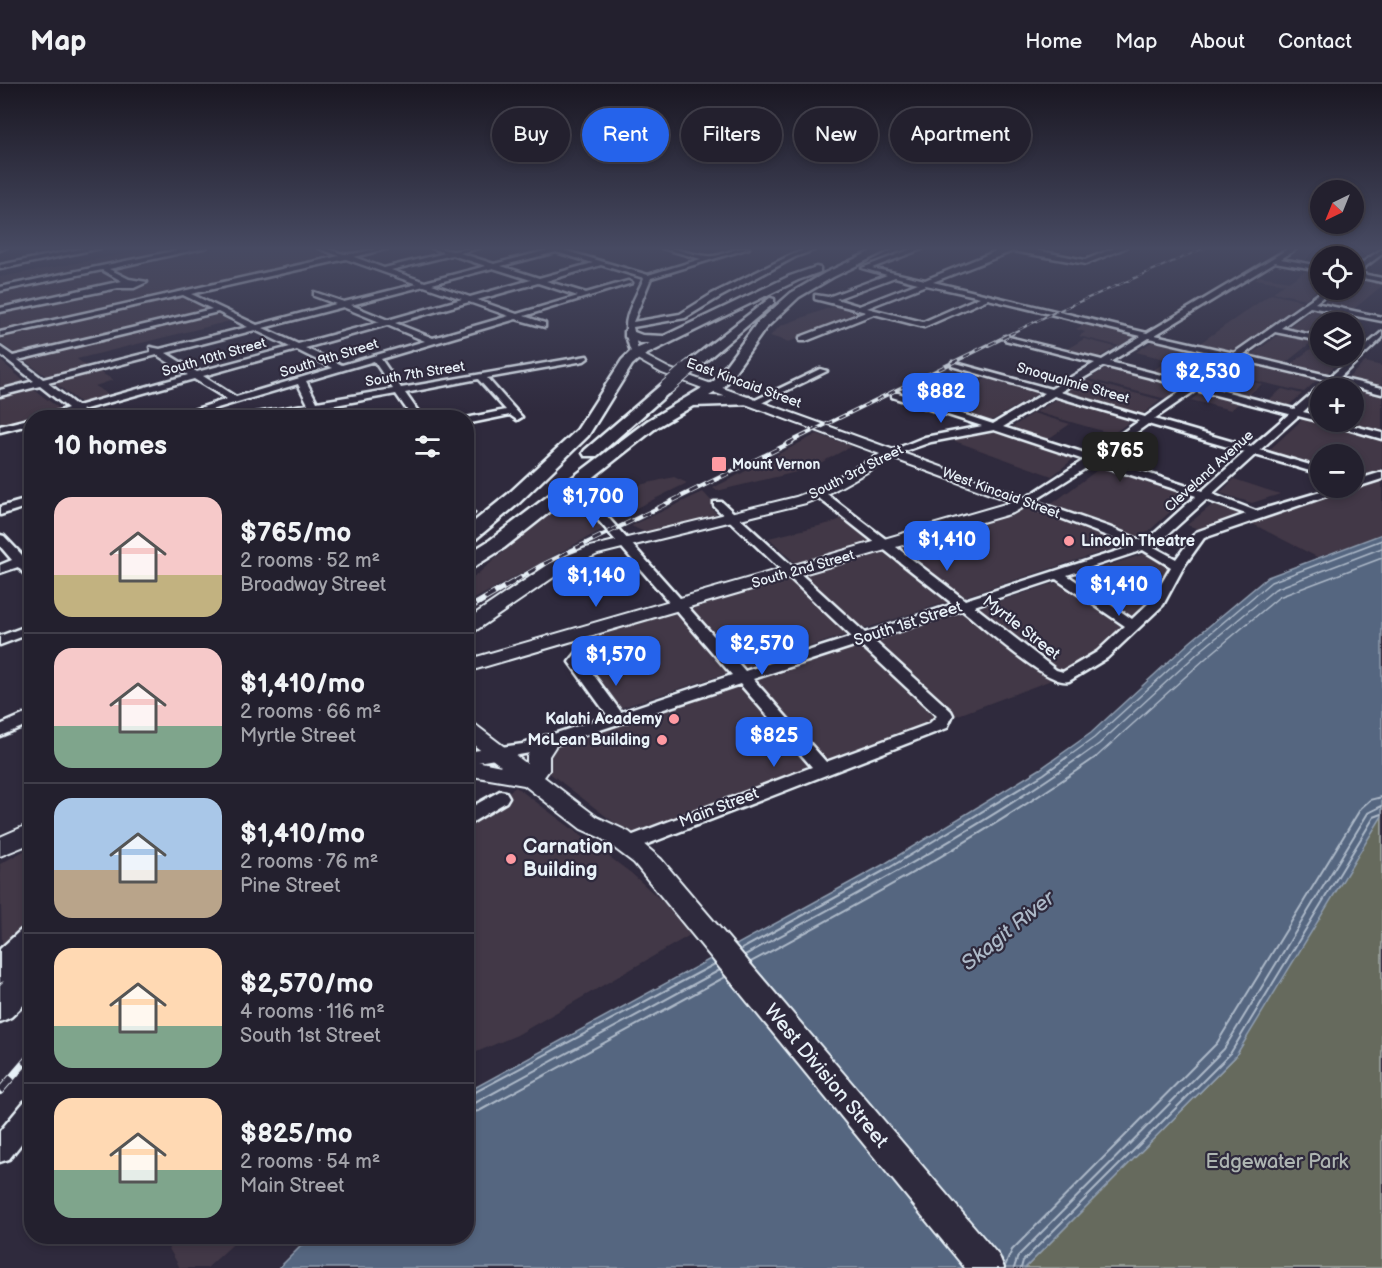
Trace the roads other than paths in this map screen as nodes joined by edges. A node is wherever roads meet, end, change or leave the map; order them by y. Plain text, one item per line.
1 (38, 302) edge
2 (142, 302) edge
3 (203, 302) edge
4 (337, 302) edge
5 (355, 302) edge
6 (461, 302) edge
7 (470, 302) edge
8 (565, 302) edge
9 (635, 302) edge
10 (705, 302) edge
11 (743, 302) edge
12 (759, 302) edge
13 (769, 302) edge
14 (787, 302) edge
15 (837, 302) edge
16 (875, 302) edge
17 (975, 302) edge
18 (1009, 302) edge
19 (1204, 302) edge
20 (1310, 302) edge
21 (1308, 304) junction
22 (344, 305) junction
23 (860, 308) junction
24 (0, 310) edge
25 (218, 310) junction
26 (871, 313) junction
27 (514, 317) junction
28 (1382, 319) edge
29 (387, 323) junction
30 (542, 325) dead end
31 (256, 328) junction
32 (1275, 329) junction
33 (629, 330) junction
34 (0, 334) edge
35 (1382, 334) edge
36 (1147, 336) junction
37 (670, 337) junction
38 (1310, 337) edge
39 (1008, 338) dead end
40 (802, 339) dead end
41 (433, 341) junction
42 (148, 345) dead end
43 (297, 348) junction
44 (1365, 348) junction
45 (0, 350) edge
46 (1378, 351) dead end
47 (157, 353) junction
48 (636, 354) junction
49 (1235, 357) junction
50 (376, 358) junction
51 (584, 358) dead end
52 (12, 360) junction
53 (1103, 362) junction
54 (955, 364) dead end
55 (685, 366) junction
56 (341, 368) junction
57 (823, 371) dead end
58 (196, 376) junction
59 (481, 377) junction
60 (1329, 378) edge
61 (1334, 378) edge
62 (660, 379) junction
63 (301, 380) junction
64 (43, 382) junction
65 (1194, 386) junction
66 (1364, 387) edge
67 (713, 388) junction
68 (398, 391) junction
69 (1382, 391) edge
70 (0, 393) edge
71 (1053, 393) junction
72 (895, 395) dead end
73 (235, 400) junction
74 (1310, 401) edge
75 (751, 402) junction
76 (313, 405) junction
77 (677, 408) junction
78 (75, 409) junction
79 (71, 410) edge
80 (201, 410) edge
81 (287, 410) edge
82 (316, 410) edge
83 (412, 410) edge
84 (1296, 413) junction
85 (1310, 416) edge
86 (474, 420) edge
87 (1146, 420) junction
88 (24, 423) edge
89 (821, 427) joint
90 (995, 427) junction
91 (0, 429) edge
92 (1364, 431) edge
93 (1382, 436) edge
94 (1253, 452) junction
95 (891, 453) junction
96 (1093, 459) junction
97 (1310, 468) edge
98 (1382, 475) edge
99 (1364, 480) edge
100 (819, 493) junction
101 (1204, 495) junction
102 (583, 496) dead end
103 (1311, 498) edge
104 (1025, 502) junction
105 (24, 504) edge
106 (718, 504) dead end
107 (0, 511) edge
108 (1255, 515) junction
109 (732, 517) junction
110 (474, 531) edge
111 (0, 539) edge
112 (474, 539) edge
113 (626, 543) junction
114 (887, 544) junction
115 (1144, 546) junction
116 (474, 556) edge
117 (24, 557) edge
118 (474, 559) edge
119 (24, 560) edge
120 (1178, 566) junction
121 (0, 568) edge
122 (793, 572) junction
123 (1058, 575) junction
124 (677, 605) junction
125 (965, 606) junction
126 (474, 624) edge
127 (1134, 626) junction
128 (24, 631) edge
129 (864, 639) junction
130 (0, 641) edge
131 (581, 661) dead end
132 (474, 664) edge
133 (742, 679) junction
134 (618, 719) junction
135 (24, 720) edge
136 (0, 730) edge
137 (474, 734) edge
138 (547, 742) junction
139 (500, 754) junction
140 (474, 757) edge
141 (474, 769) edge
142 (823, 769) junction
143 (531, 777) junction
144 (500, 797) dead end
145 (474, 814) edge
146 (589, 823) junction
147 (24, 836) edge
148 (627, 845) junction
149 (0, 847) edge
150 (670, 888) junction
151 (24, 946) edge
152 (0, 969) edge
153 (24, 983) edge
154 (0, 1007) edge
155 (24, 1120) edge
156 (0, 1150) edge
157 (987, 1268) edge

1 - 24 street
2 - 34 street
3 - 25 street
4 - 22 street
5 - 22 street
6 - 29 street, South 10th Street
7 - 27 street
8 - 27 street, South 9th Street
9 - 33 street
10 - 33 street
11 - 37 highway
12 - 55 highway
13 - 55 highway
14 - 67 highway
15 - 23 street
16 - 23 street
17 - 26 street
18 - 36 street
19 - 36 street, South 3rd Street
20 - 21 street, South 2nd Street
21 - 28 street
21 - 32 street, South 2nd Street
22 - 29 street
22 - 31 street
23 - 26 street
25 - 31 street
25 - 52 street
26 - 40 street
27 - 30 street
27 - 41 street, South 9th Street
29 - 41 street
29 - 43 street, South 10th Street
31 - 43 street
31 - 47 street
32 - 38 street
32 - 49 street, South 2nd Street
33 - 37 highway
33 - 48 street
35 - 44 street, Cleveland Avenue
36 - 49 street
36 - 53 street, South 3rd Street
37 - 48 highway
39 - 53 street
41 - 50 street, South 9th Street
42 - 47 street
43 - 56 street
43 - 58 street, South 10th Street
44 - 46 street
44 - 61 street, Cleveland Avenue
45 - 52 street
47 - 58 street
47 - 64 street
48 - 62 main road, East Kincaid Street
48 - 110 highway
49 - 60 street
49 - 65 street, South 2nd Street
50 - 56 street, South 9th Street
50 - 68 street
51 - 59 street, South 7th Street
52 - 64 street
53 - 65 street
53 - 71 street, South 3rd Street
54 - 71 street, Snoqualmie Street
55 - 62 highway, bridge
56 - 63 street, South 9th Street
57 - 75 street
58 - 73 street
58 - 78 street, South 10th Street
59 - 68 street, South 7th Street
59 - 86 street
62 - 67 main road, East Kincaid Street
62 - 112 highway
62 - 116 highway
63 - 73 street, South 9th Street
63 - 76 street
64 - 70 street
64 - 78 street
65 - 84 street
65 - 87 street, South 2nd Street
66 - 69 street
67 - 75 main road, East Kincaid Street
67 - 77 highway
68 - 76 street, South 7th Street
68 - 83 street
71 - 87 street, Snoqualmie Street
71 - 90 street, South 3rd Street
72 - 90 street
73 - 80 street, South 9th Street
74 - 84 street, Cleveland Avenue
75 - 77 highway
75 - 89 main road, East Kincaid Street
76 - 81 street, South 7th Street
76 - 82 street
77 - 118 highway
78 - 79 street, South 10th Street
84 - 85 street
84 - 94 street, Cleveland Avenue
87 - 94 street, Snoqualmie Street
87 - 96 street, South 2nd Street
88 - 91 street
89 - 95 main road, West Kincaid Street
90 - 95 street, South 3rd Street
90 - 96 street
92 - 93 street
94 - 97 street, Snoqualmie Street
94 - 101 street, Cleveland Avenue
95 - 100 main road, South 3rd Street
95 - 104 main road, West Kincaid Street
96 - 101 street
96 - 104 street, South 2nd Street
98 - 99 street
100 - 109 main road, South 3rd Street
100 - 114 street, Myrtle Street
101 - 108 street
101 - 115 street, Cleveland Avenue
102 - 113 street
103 - 108 street
104 - 114 main road, South 2nd Street
104 - 115 street, West Kincaid Street
105 - 107 street
106 - 109 street
108 - 120 street
109 - 113 main road, South 3rd Street
109 - 122 street
111 - 117 street
113 - 124 street
113 - 126 main road, South 3rd Street
114 - 122 main road, South 2nd Street
114 - 125 street, Myrtle Street
115 - 120 street, West Kincaid Street
115 - 123 street, South 1st Street
119 - 121 street
120 - 127 street
122 - 124 main road, South 2nd Street
122 - 129 street
123 - 125 street, South 1st Street
123 - 127 street
124 - 132 main road, South 2nd Street
124 - 133 street
125 - 127 street, Myrtle Street
125 - 129 street, South 1st Street
128 - 130 street
129 - 133 street, South 1st Street
129 - 142 street, Main Street
131 - 134 street
133 - 134 street, South 1st Street
133 - 142 street
134 - 138 street, South 1st Street
135 - 136 street
137 - 139 main road, West Division Street
138 - 139 street, South 1st Street
138 - 143 main road
139 - 140 street, South 1st Street
139 - 143 main road, West Division Street
141 - 143 main road
142 - 148 street, Main Street
143 - 146 main road, West Division Street
144 - 145 street
146 - 148 main road, West Division Street
146 - 150 main road, West Division Street
147 - 149 main road
148 - 150 main road, West Division Street
150 - 157 main road, West Division Street
151 - 152 highway
153 - 154 highway
155 - 156 street

